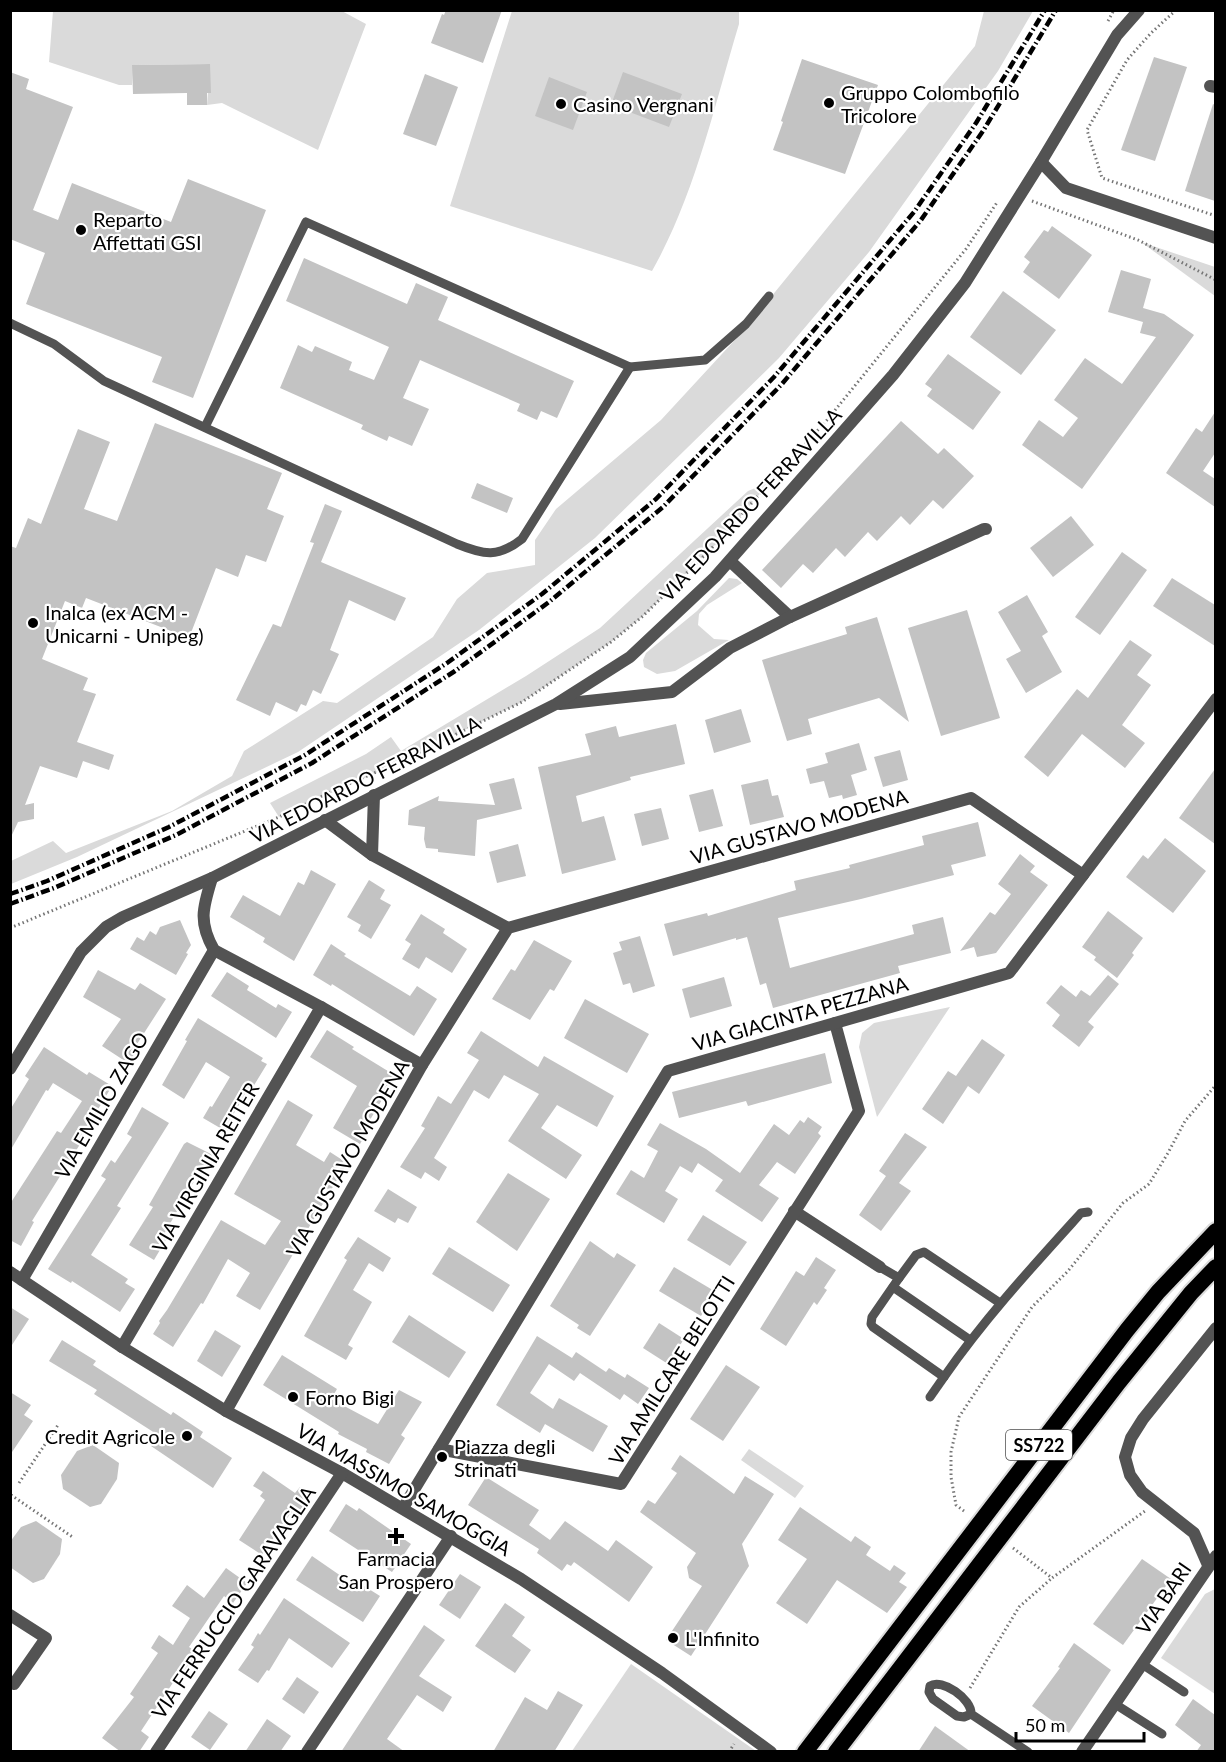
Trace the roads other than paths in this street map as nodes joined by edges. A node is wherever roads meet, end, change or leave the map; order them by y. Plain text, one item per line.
1 (1139, 10) edge
2 (1041, 162) junction
3 (1215, 238) edge
4 (769, 296) dead end
5 (10, 323) edge
6 (630, 367) junction
7 (205, 426) junction
8 (986, 529) dead end
9 (729, 561) junction
10 (790, 617) junction
11 (1215, 699) edge
12 (556, 704) junction
13 (374, 795) junction
14 (325, 820) junction
15 (372, 855) junction
16 (1083, 874) junction
17 (212, 878) junction
18 (508, 928) junction
19 (214, 950) junction
20 (321, 1007) junction
21 (835, 1023) junction
22 (422, 1065) junction
23 (10, 1069) edge
24 (794, 1211) junction
25 (1088, 1212) dead end
26 (1215, 1231) edge
27 (880, 1266) joint
28 (1215, 1267) edge
29 (10, 1272) edge
30 (22, 1280) junction
31 (896, 1282) junction
32 (1000, 1303) junction
33 (1215, 1328) edge
34 (970, 1340) junction
35 (122, 1347) junction
36 (944, 1377) junction
37 (930, 1397) dead end
38 (226, 1411) junction
39 (439, 1449) junction
40 (342, 1473) junction
41 (403, 1509) junction
42 (451, 1536) junction
43 (1213, 1564) edge
44 (10, 1615) edge
45 (1142, 1664) junction
46 (10, 1683) edge
47 (1184, 1692) dead end
48 (1114, 1704) junction
49 (971, 1714) junction
50 (1162, 1734) dead end
51 (156, 1752) edge
52 (307, 1752) edge
53 (771, 1752) edge
54 (806, 1752) edge
55 (836, 1752) edge
56 (1028, 1752) edge
57 (1082, 1752) edge

1 - 2 street, VIA EDOARDO FERRAVILLA
2 - 3 street
2 - 9 street, VIA EDOARDO FERRAVILLA
4 - 6 lane
5 - 7 lane
6 - 7 lane
6 - 7 lane
8 - 10 street
9 - 10 street
9 - 12 street, VIA EDOARDO FERRAVILLA
10 - 12 street
11 - 16 street, VIA GIACINTA PEZZANA
12 - 13 street, VIA EDOARDO FERRAVILLA
13 - 14 street, VIA EDOARDO FERRAVILLA
13 - 15 street
14 - 15 street
14 - 17 street, VIA EDOARDO FERRAVILLA
15 - 18 street
16 - 18 street, VIA GUSTAVO MODENA
16 - 21 street, VIA GIACINTA PEZZANA
17 - 19 street
17 - 23 street, VIA EDOARDO FERRAVILLA
18 - 22 street, VIA GUSTAVO MODENA
19 - 20 street
19 - 30 street, VIA EMILIO ZAGO
20 - 22 street
20 - 35 street, VIA VIRGINIA REITER
21 - 24 street, VIA AMILCARE BELOTTI
21 - 39 street, VIA GIACINTA PEZZANA
22 - 38 street, VIA GUSTAVO MODENA
24 - 27 street
24 - 39 street, VIA AMILCARE BELOTTI
25 - 32 lane
26 - 54 highway, SS722
27 - 31 lane
28 - 55 highway, SS722
29 - 30 street, VIA MASSIMO SAMOGGIA
30 - 35 street, VIA MASSIMO SAMOGGIA
31 - 32 lane
31 - 34 lane
31 - 36 lane
32 - 34 lane
33 - 43 street, VIA BARI
34 - 36 lane
35 - 38 street, VIA MASSIMO SAMOGGIA
36 - 37 lane
38 - 40 street, VIA MASSIMO SAMOGGIA
39 - 41 street
40 - 41 street, VIA MASSIMO SAMOGGIA
40 - 51 street, VIA FERRUCCIO GARAVAGLIA
41 - 42 street, VIA MASSIMO SAMOGGIA
42 - 52 street
42 - 53 street, VIA MASSIMO SAMOGGIA
43 - 45 street, VIA BARI
44 - 46 street
45 - 47 lane
45 - 48 street, VIA BARI
48 - 50 lane
48 - 57 street, VIA BARI
49 - 49 lane
49 - 56 lane

